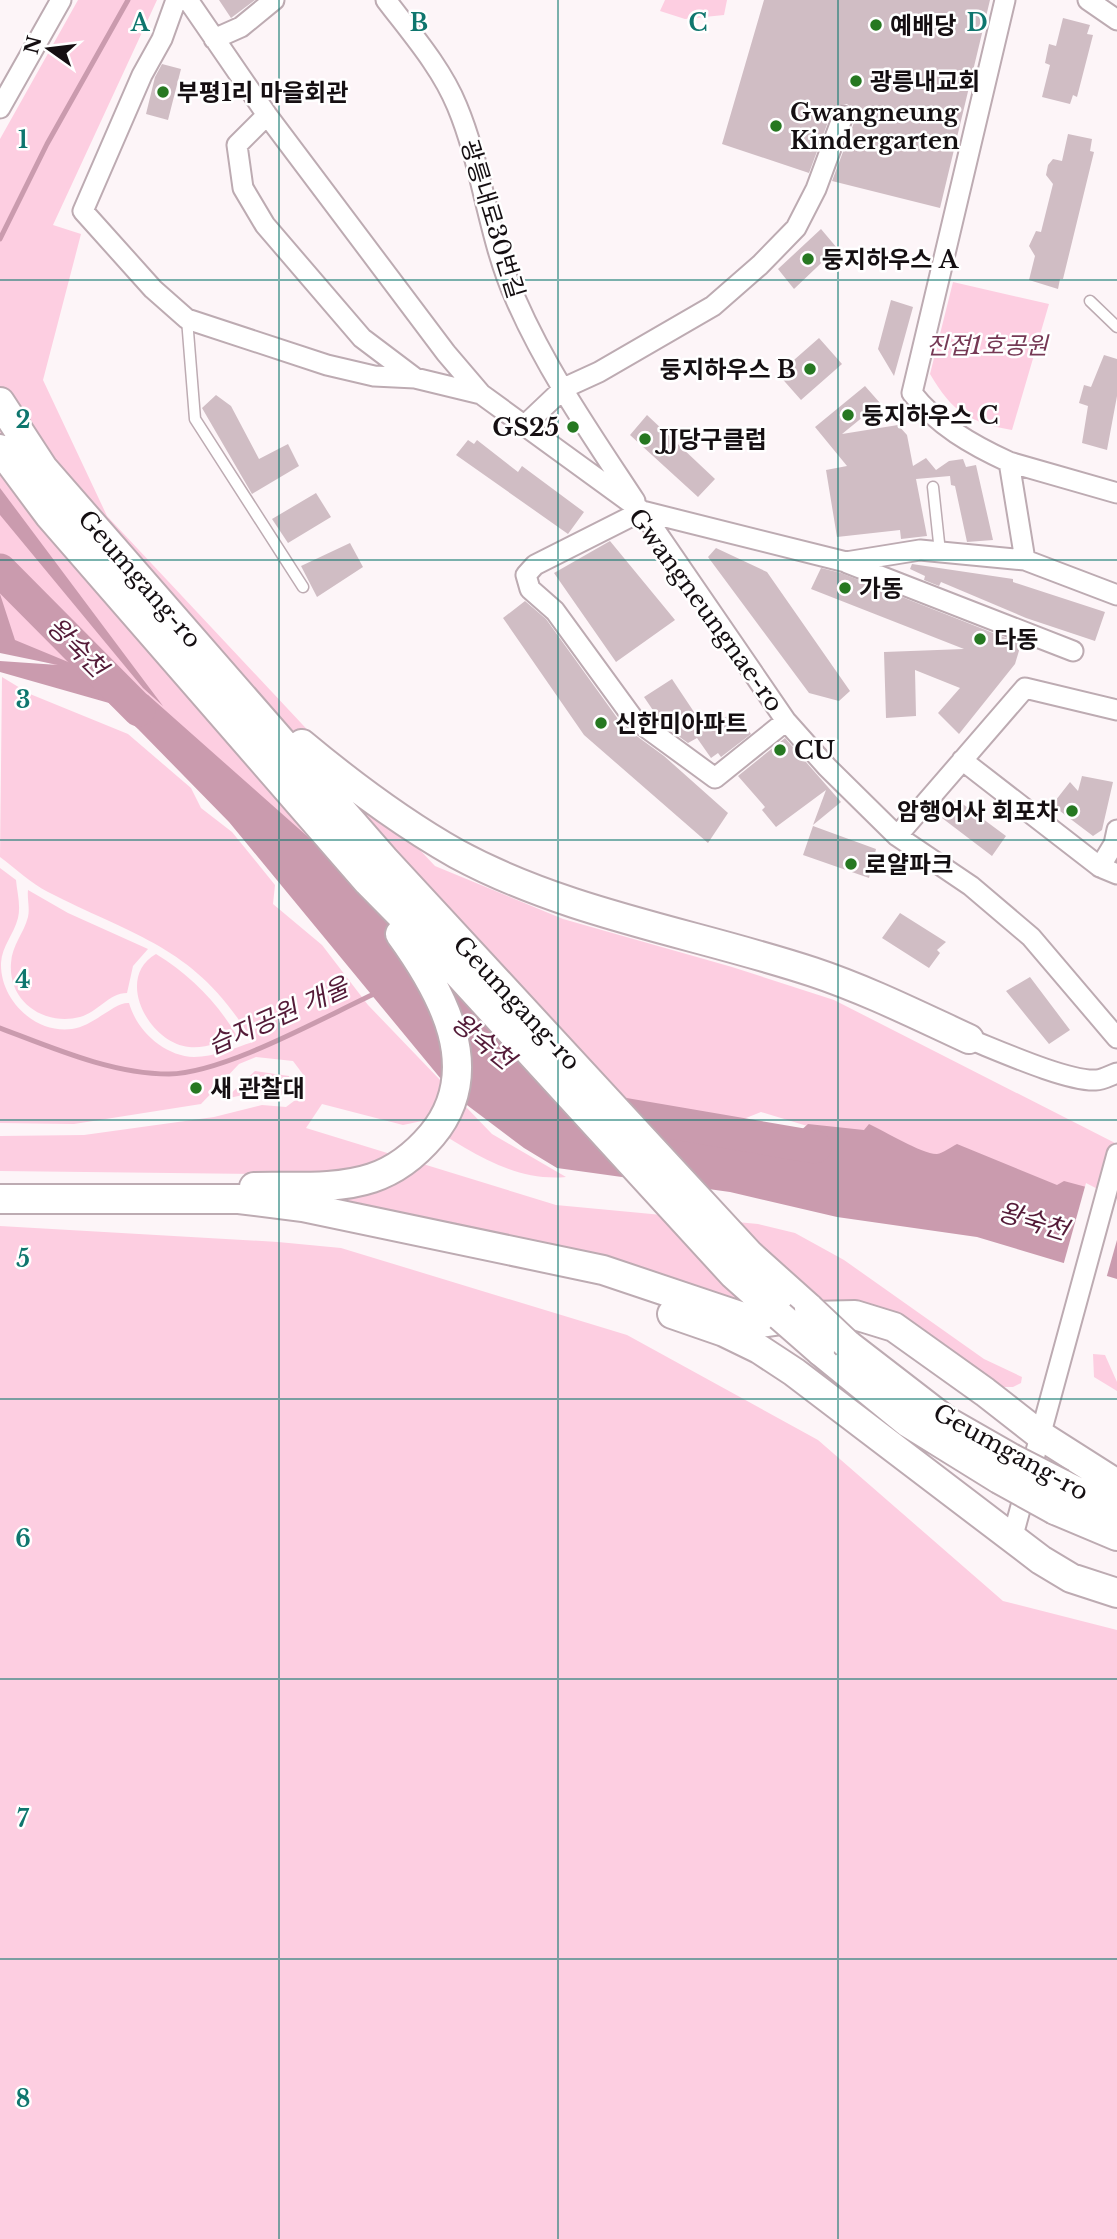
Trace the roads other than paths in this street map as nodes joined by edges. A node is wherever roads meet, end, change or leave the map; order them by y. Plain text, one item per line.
1 (61, 0) edge
2 (176, 0) edge
3 (188, 0) edge
4 (274, 0) edge
5 (386, 0) edge
6 (1005, 0) edge
7 (1088, 0) edge
8 (1117, 20) edge
9 (214, 39) junction
10 (0, 108) edge
11 (267, 115) junction
12 (843, 116) dead end
13 (1090, 301) dead end
14 (187, 319) junction
15 (1117, 327) edge
16 (415, 378) junction
17 (564, 388) junction
18 (481, 394) junction
19 (0, 402) edge
20 (525, 425) junction
21 (0, 449) edge
22 (1009, 462) junction
23 (933, 488) dead end
24 (1117, 493) edge
25 (642, 511) junction
26 (940, 552) junction
27 (1025, 560) junction
28 (846, 562) junction
29 (303, 587) dead end
30 (1117, 595) edge
31 (1073, 651) dead end
32 (241, 695) junction
33 (1117, 710) edge
34 (786, 721) junction
35 (961, 760) junction
36 (1117, 830) edge
37 (897, 836) junction
38 (1109, 870) edge
39 (368, 882) junction
40 (1117, 1038) edge
41 (969, 1039) joint
42 (1117, 1073) edge
43 (1117, 1154) edge
44 (0, 1193) edge
45 (0, 1199) edge
46 (451, 1238) junction
47 (742, 1265) junction
48 (834, 1348) junction
49 (1040, 1435) junction
50 (1117, 1484) edge
51 (1059, 1497) junction
52 (1117, 1511) edge
53 (1117, 1536) edge
54 (1012, 1539) junction
55 (1117, 1593) edge

1 - 10 street
2 - 14 street
3 - 9 street, Gwangneungnae-ro
4 - 9 street
5 - 17 street, 광릉내로30번길
6 - 22 street
7 - 8 street
9 - 11 street, Gwangneungnae-ro
11 - 16 street
11 - 18 street, Gwangneungnae-ro
12 - 17 street
13 - 15 lane
14 - 16 street
14 - 29 lane
16 - 18 street
17 - 20 street
17 - 25 street, 광릉내로30번길
18 - 20 street, Gwangneungnae-ro
19 - 32 main road, Geumgang-ro
20 - 25 street, Gwangneungnae-ro
21 - 39 main road, Geumgang-ro
22 - 24 street
22 - 27 street
23 - 26 lane
25 - 28 street
25 - 34 street, Gwangneungnae-ro
25 - 34 street
26 - 27 street
26 - 28 street
27 - 30 street
28 - 31 street
32 - 41 main road
32 - 47 main road, Geumgang-ro
33 - 35 street
34 - 37 street, Gwangneungnae-ro
35 - 37 street
35 - 38 street
36 - 38 street
37 - 40 street, Gwangneungnae-ro
39 - 44 main road
39 - 47 main road, Geumgang-ro
41 - 42 street
43 - 49 street
45 - 46 main road
46 - 49 main road
46 - 54 main road
47 - 48 main road, Geumgang-ro, bridge
47 - 48 main road, Geumgang-ro, bridge
48 - 51 main road, Geumgang-ro, bridge
49 - 50 main road
49 - 54 street
51 - 52 main road, Geumgang-ro
51 - 53 main road, Geumgang-ro
54 - 55 main road

